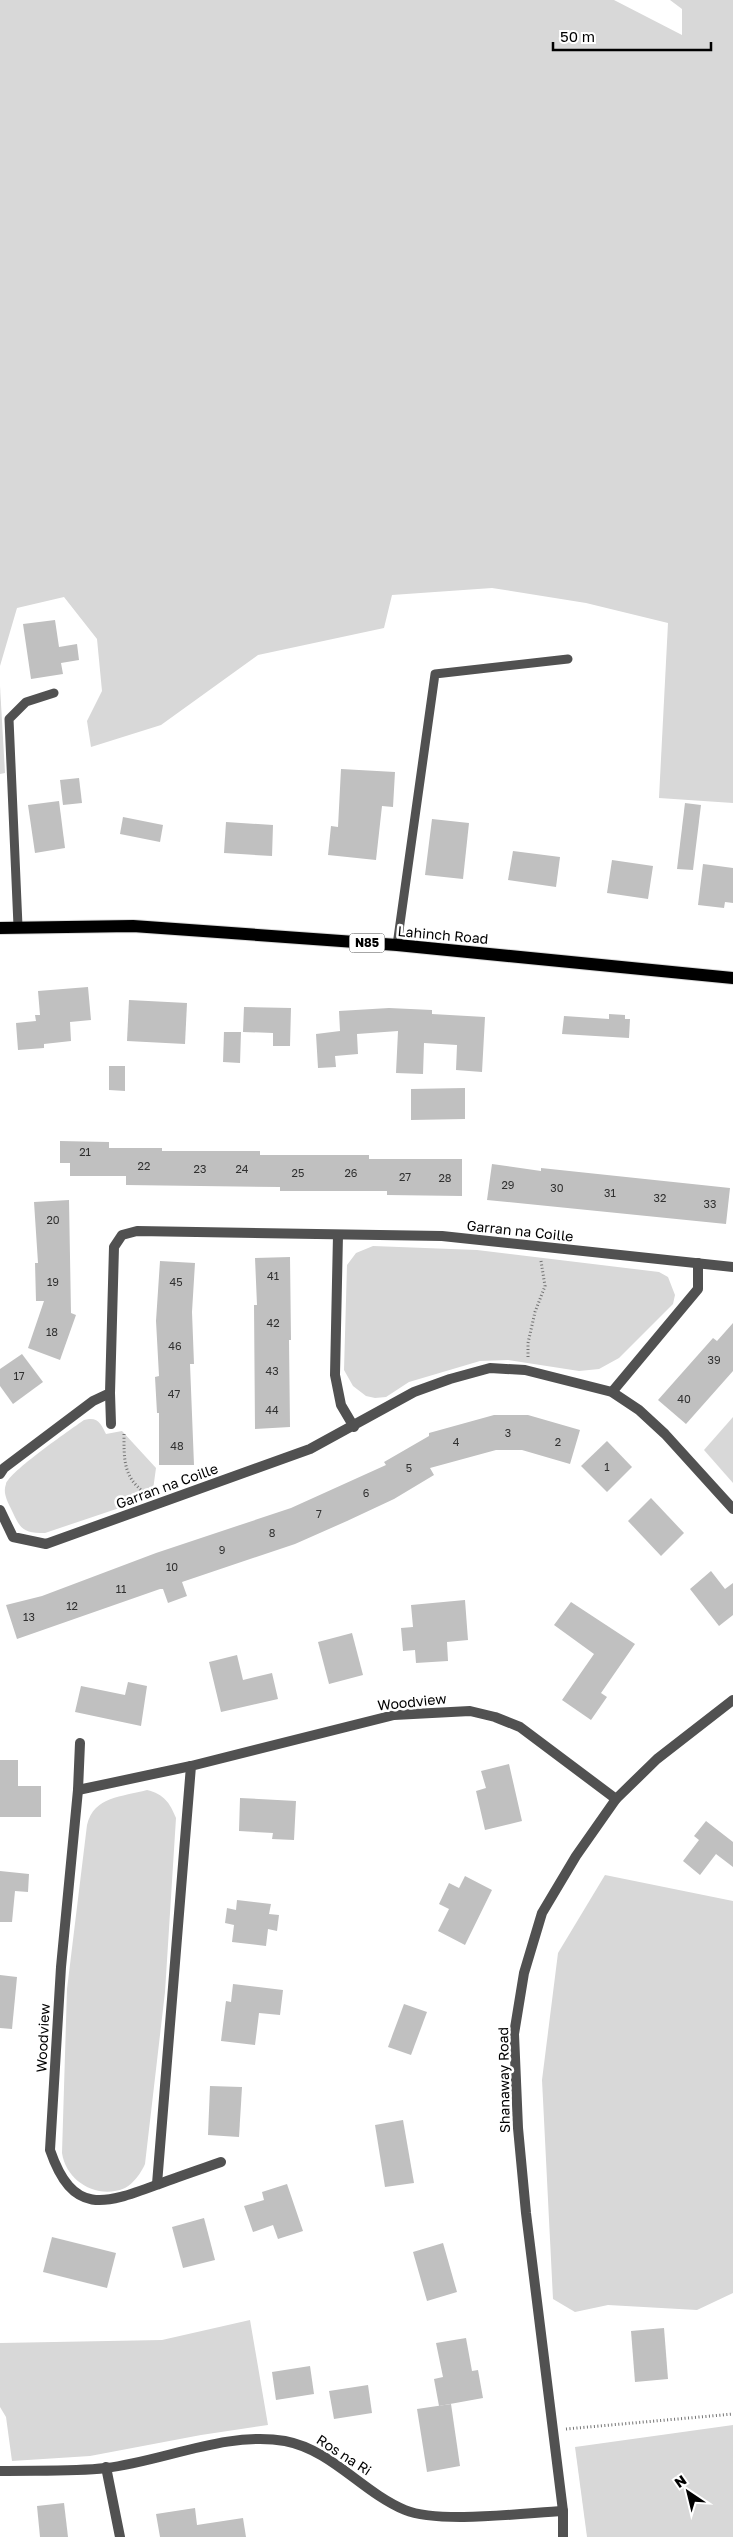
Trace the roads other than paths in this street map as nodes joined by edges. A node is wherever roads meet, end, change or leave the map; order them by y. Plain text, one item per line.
1 (568, 659) dead end
2 (54, 693) dead end
3 (18, 926) junction
4 (0, 928) edge
5 (397, 945) junction
6 (733, 978) edge
7 (338, 1235) junction
8 (698, 1263) junction
9 (733, 1267) edge
10 (612, 1392) junction
11 (110, 1394) junction
12 (111, 1424) road end
13 (354, 1427) junction
14 (0, 1474) edge
15 (733, 1509) edge
16 (0, 1510) edge
17 (733, 1700) edge
18 (80, 1743) dead end
19 (191, 1766) junction
20 (78, 1790) junction
21 (616, 1799) junction
22 (221, 2162) dead end
23 (157, 2184) junction
24 (106, 2468) junction
25 (0, 2471) edge
26 (563, 2511) junction
27 (120, 2537) edge
28 (563, 2537) edge

1 - 5 lane
2 - 3 lane
3 - 4 main road, Lahinch Road / N85
3 - 5 main road, Lahinch Road / N85
5 - 6 main road, Lahinch Road / N85
7 - 8 street, Garran na Coille
7 - 11 street, Garran na Coille
7 - 13 street
8 - 9 street, Garran na Coille
8 - 10 street
10 - 13 street, Garran na Coille
10 - 15 street, Garran na Coille
11 - 12 street, Garran na Coille
11 - 14 street
13 - 16 street, Garran na Coille
17 - 21 street, Shanaway Road
18 - 20 street, Woodview
19 - 20 street, Woodview
19 - 21 street, Woodview
19 - 23 street
20 - 23 street, Woodview
21 - 26 street, Shanaway Road
22 - 23 street, Woodview
24 - 25 street, Ros na Ri
24 - 26 street, Ros na Ri
24 - 27 street
26 - 28 street, Shanaway Road

